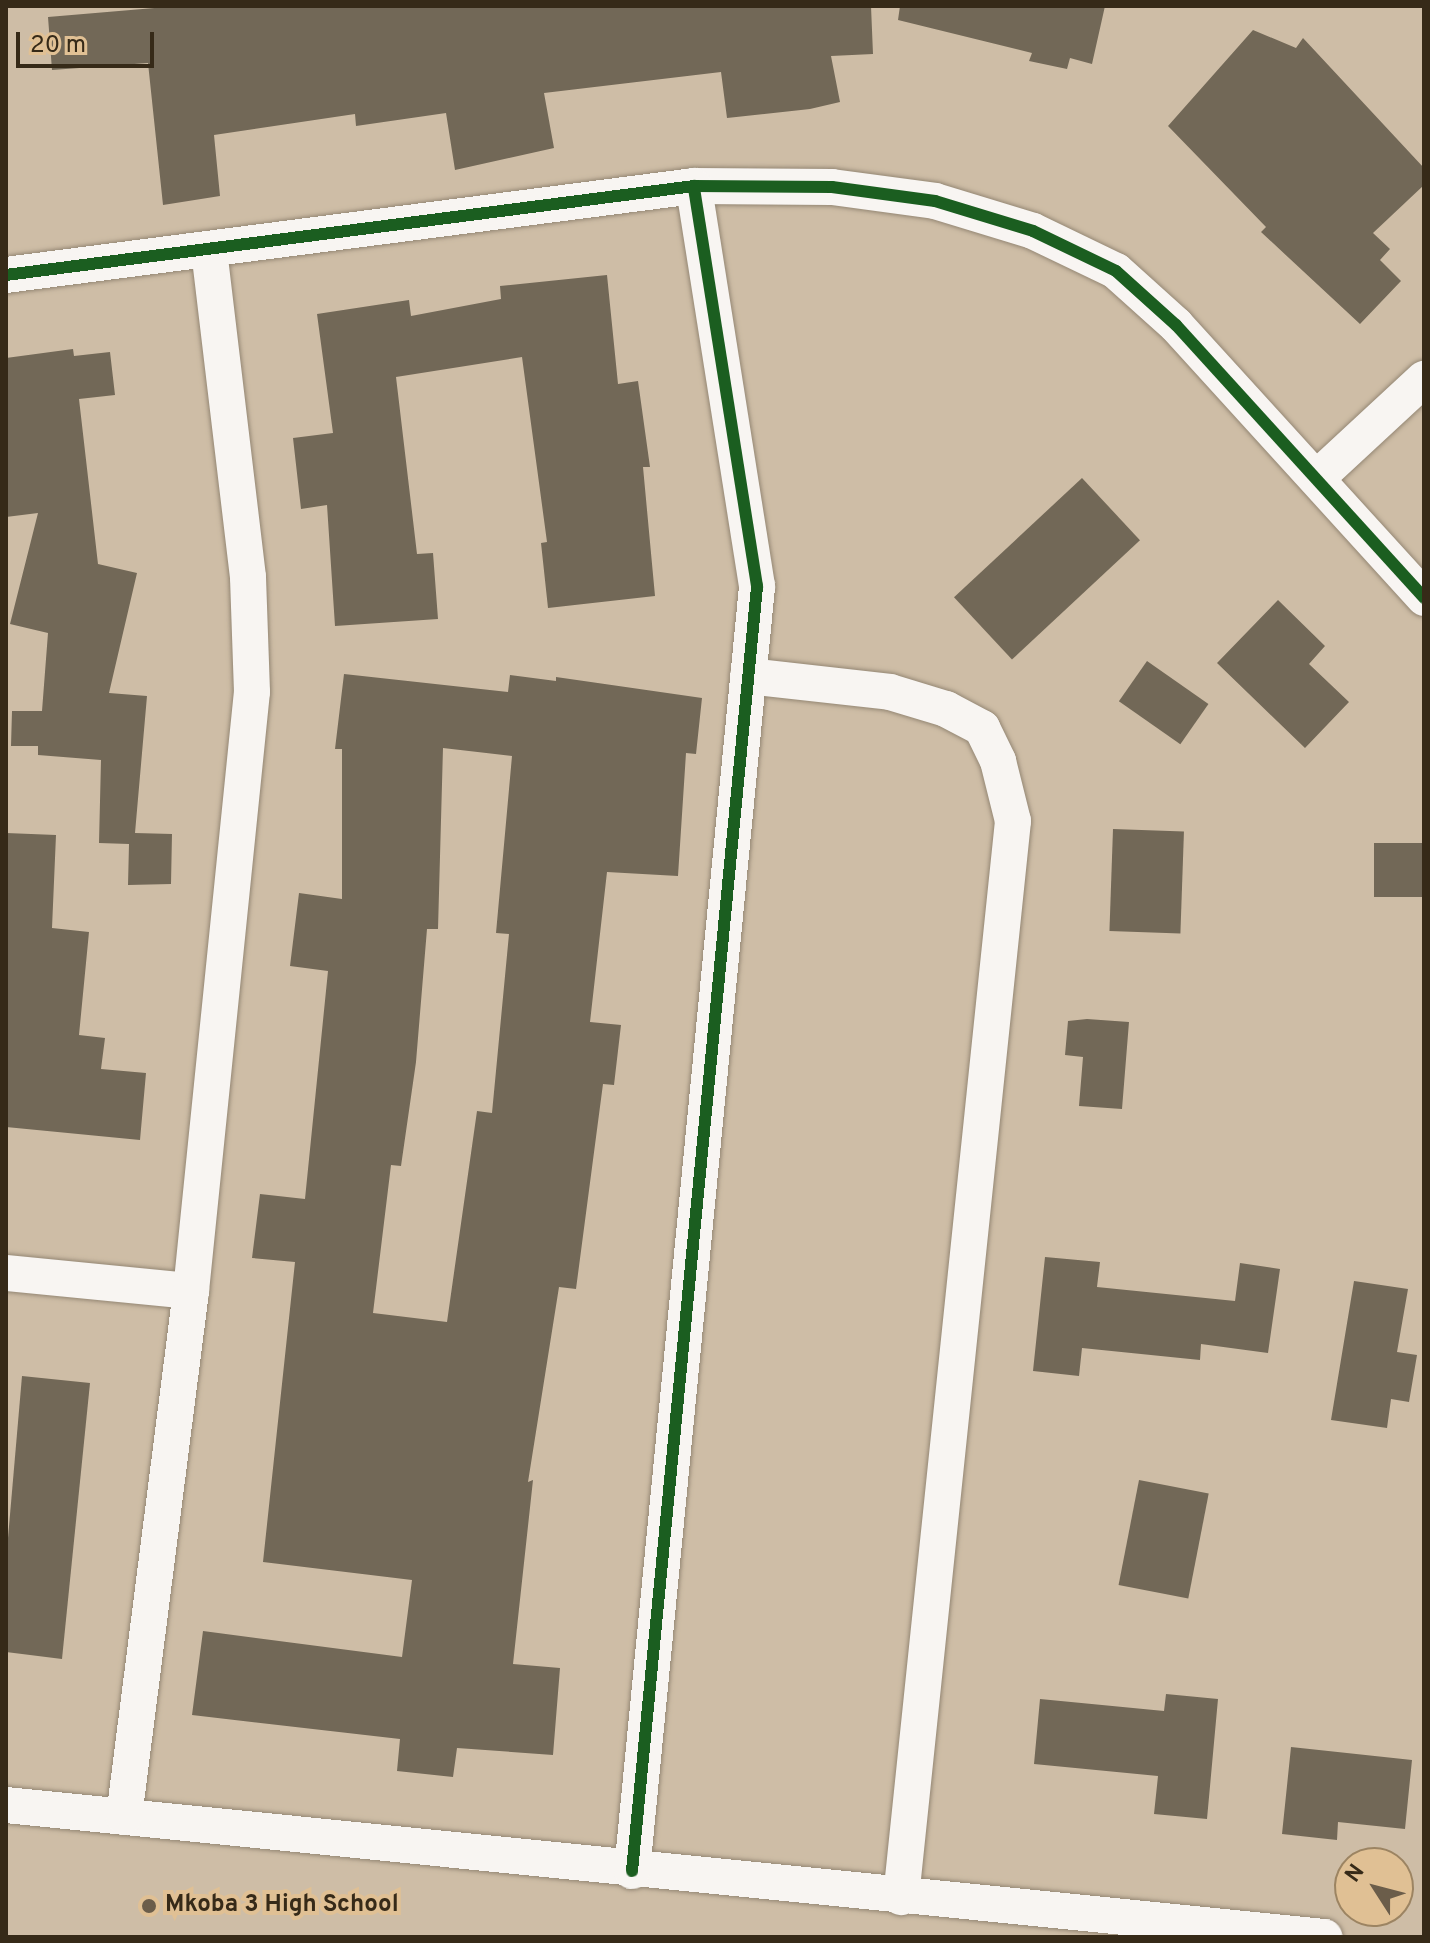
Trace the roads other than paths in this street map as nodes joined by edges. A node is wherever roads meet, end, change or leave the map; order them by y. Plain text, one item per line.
1 (694, 186) junction
2 (209, 251) junction
3 (6, 275) edge
4 (1424, 379) edge
5 (1317, 478) junction
6 (1424, 598) edge
7 (748, 676) junction
8 (6, 1273) edge
9 (191, 1291) junction
10 (6, 1805) edge
11 (124, 1817) junction
12 (632, 1871) junction
13 (901, 1897) junction
14 (1324, 1937) edge

1 - 2 street
1 - 5 street
1 - 7 street
2 - 3 street
2 - 9 street
4 - 5 street
5 - 6 street
7 - 12 street
7 - 13 street
8 - 9 street
9 - 11 street
10 - 11 street
11 - 12 street
12 - 13 street
13 - 14 street

